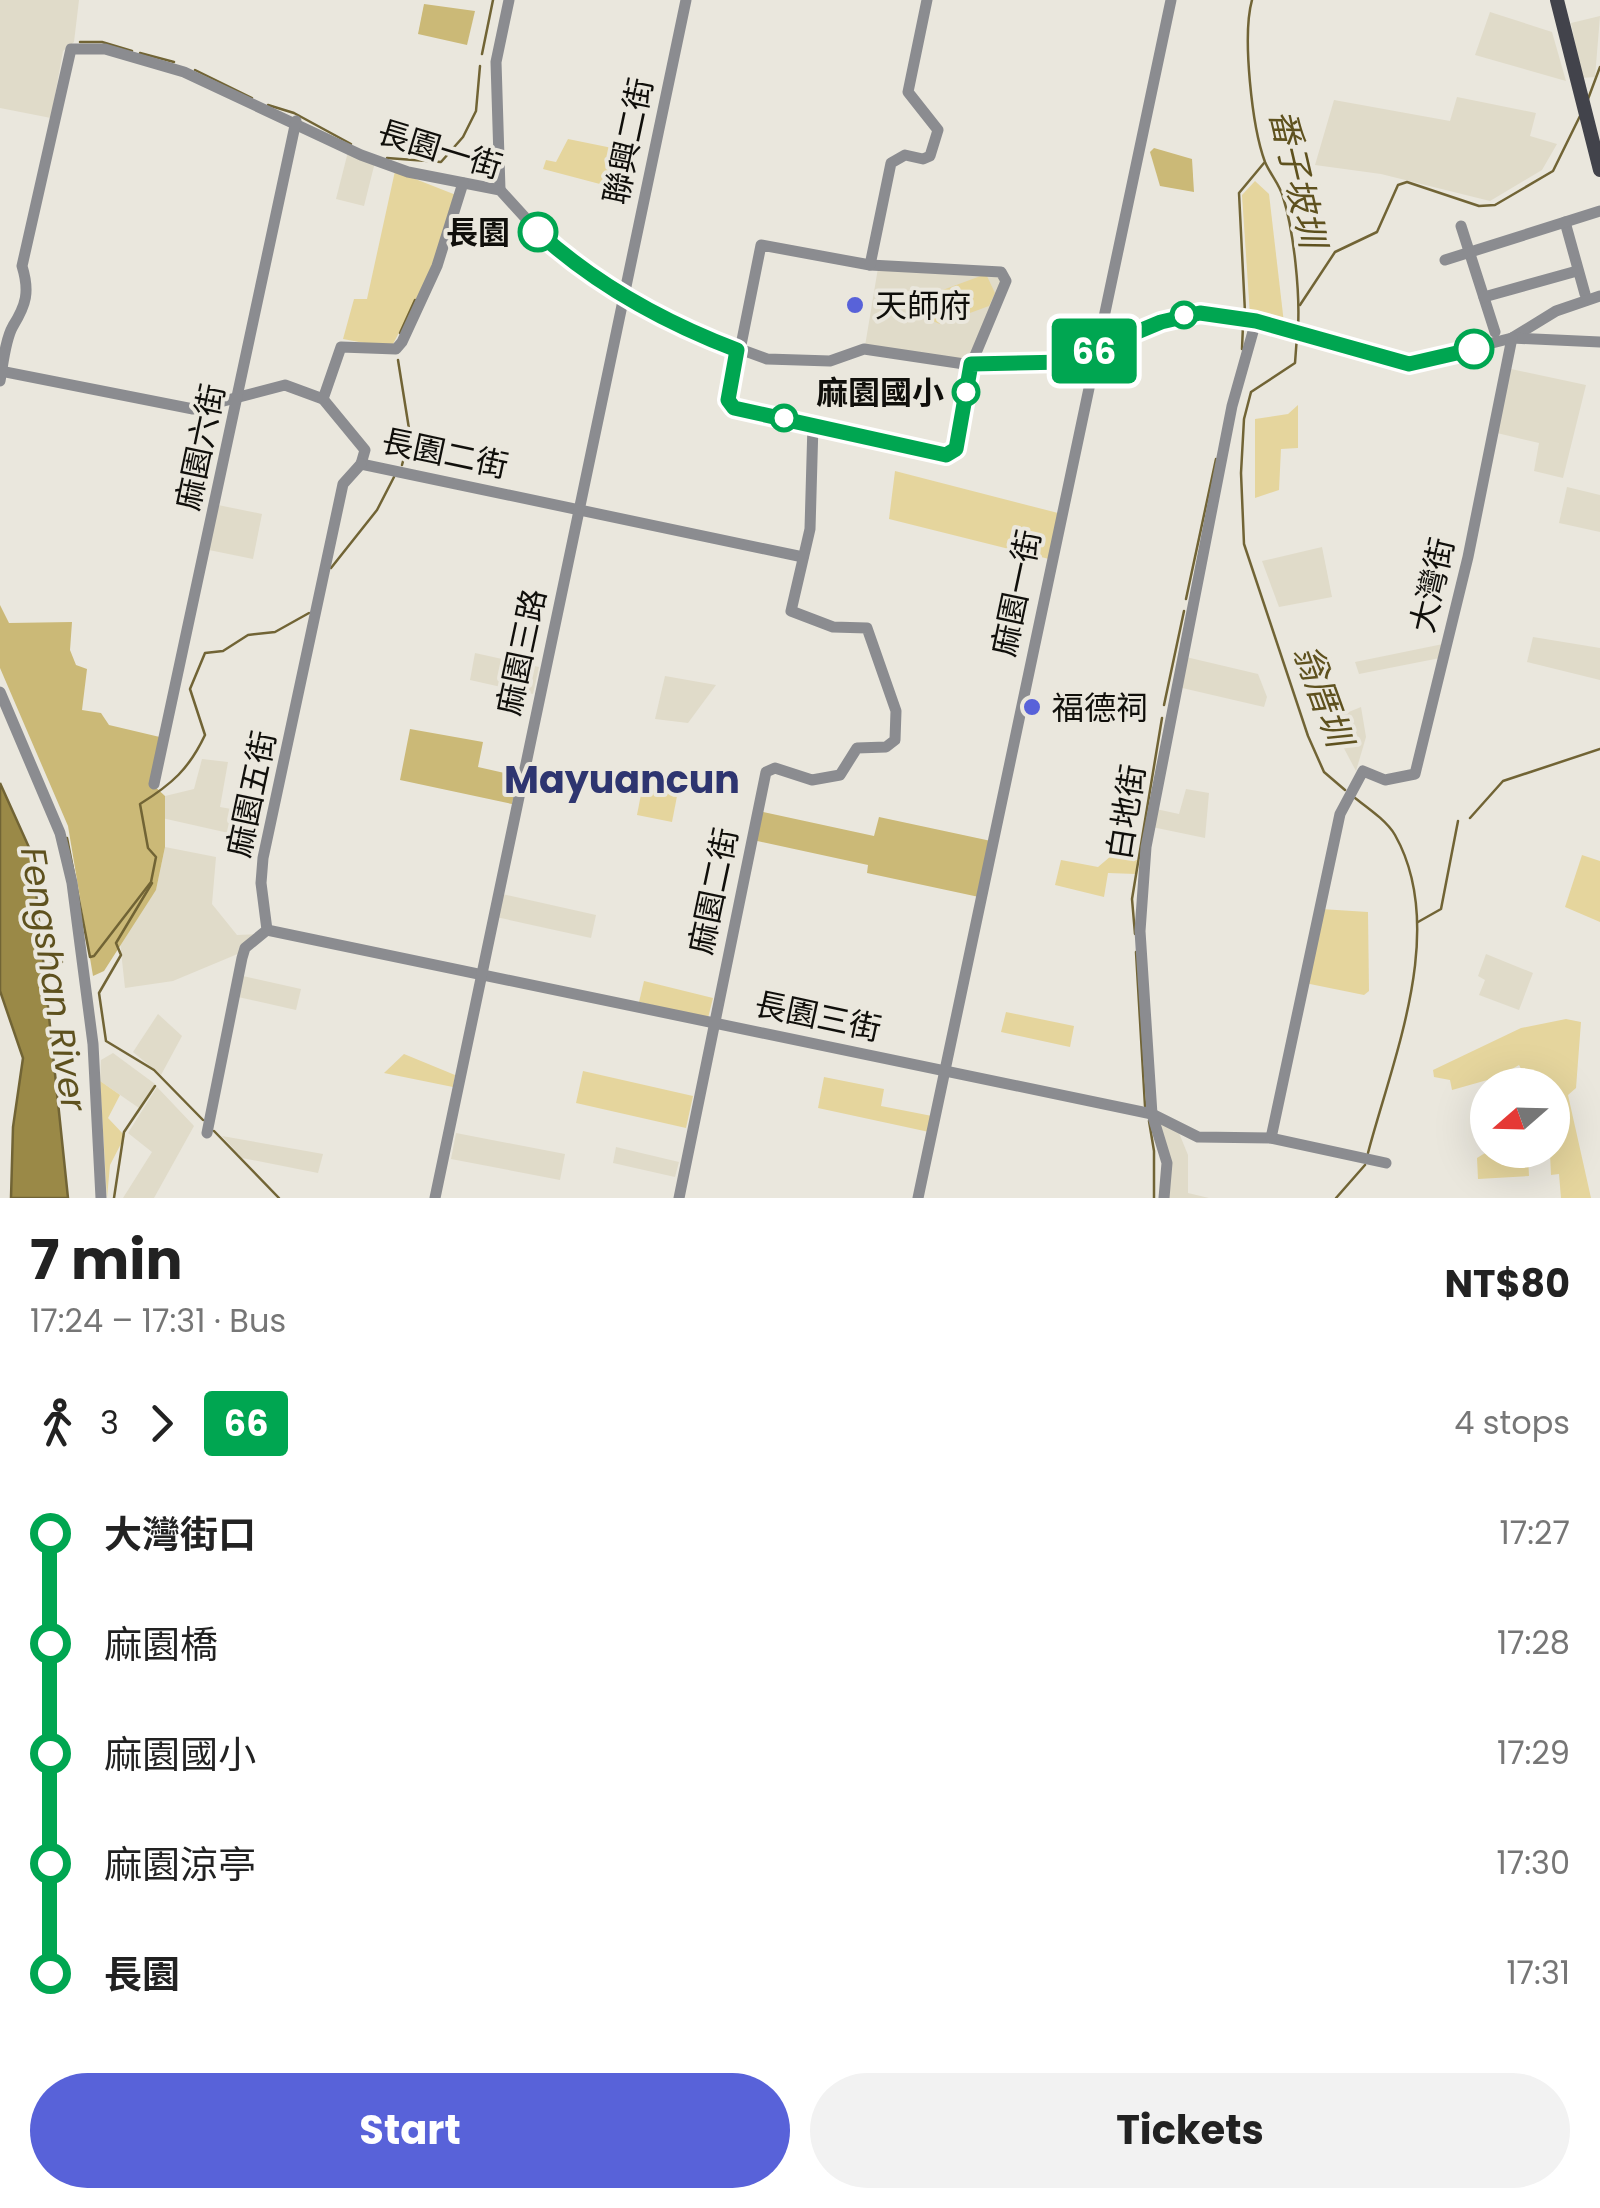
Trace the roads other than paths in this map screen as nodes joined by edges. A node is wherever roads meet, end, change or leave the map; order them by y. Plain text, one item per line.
1 (509, 0) edge
2 (686, 0) edge
3 (928, 0) edge
4 (1171, 0) edge
5 (1557, 0) edge
6 (296, 121) junction
7 (1600, 170) edge
8 (463, 183) junction
9 (500, 190) junction
10 (1600, 211) edge
11 (1565, 222) junction
12 (1461, 226) dead end
13 (1469, 252) junction
14 (1445, 260) dead end
15 (870, 265) junction
16 (1577, 271) junction
17 (624, 294) junction
18 (1585, 294) dead end
19 (1600, 296) edge
20 (1484, 297) junction
21 (1256, 321) junction
22 (1495, 332) dead end
23 (1512, 338) junction
24 (1600, 342) edge
25 (737, 350) junction
26 (1094, 350) junction
27 (971, 364) junction
28 (1, 375) edge
29 (239, 396) junction
30 (323, 399) junction
31 (812, 424) junction
32 (361, 464) junction
33 (580, 509) junction
34 (804, 557) junction
35 (0, 692) edge
36 (154, 784) dead end
37 (267, 930) junction
38 (482, 972) junction
39 (714, 1022) junction
40 (945, 1071) junction
41 (1152, 1114) junction
42 (207, 1133) dead end
43 (1271, 1138) junction
44 (1386, 1163) dead end
45 (101, 1198) edge
46 (435, 1198) edge
47 (679, 1198) edge
48 (918, 1198) edge
49 (1164, 1198) edge

1 - 9 street
2 - 17 street, 聯興二街
3 - 15 street
4 - 26 street, 麻園一街
5 - 7 main road
6 - 8 street, 長園一街
6 - 28 street, 長園一街
6 - 29 street, 麻園六街
8 - 9 street, 長園一街
8 - 30 street
9 - 17 street, 長園一街
10 - 11 street
11 - 13 street
11 - 16 street
12 - 13 street
13 - 14 street
13 - 20 street
15 - 25 street
15 - 27 street
16 - 18 street
16 - 20 street
17 - 25 street, 長園一街
17 - 33 street, 麻園三路
19 - 23 street
20 - 22 street
21 - 23 street, 長園一街
21 - 26 street, 長園一街
21 - 41 street, 白地街
23 - 24 street
23 - 43 street, 大灣街
25 - 27 street, 長園一街
25 - 31 street
26 - 27 street, 長園一街
26 - 40 street, 麻園一街
27 - 31 street
28 - 29 street
29 - 30 street
29 - 36 street, 麻園六街
30 - 32 street, 長園二街
31 - 34 street, 麻園二街
32 - 33 street, 長園二街
32 - 37 street, 麻園五街
33 - 34 street, 長園二街
33 - 38 street, 麻園三路
34 - 39 street, 麻園二街
35 - 45 street
37 - 38 street, 長園三街
37 - 42 street
38 - 39 street, 長園三街
38 - 46 street, 麻園三路
39 - 40 street, 長園三街
39 - 47 street, 麻園二街
40 - 41 street, 長園三街
40 - 48 street, 麻園一街
41 - 43 street, 長園三街
41 - 49 street, 白地街
43 - 44 street, 長園三街

